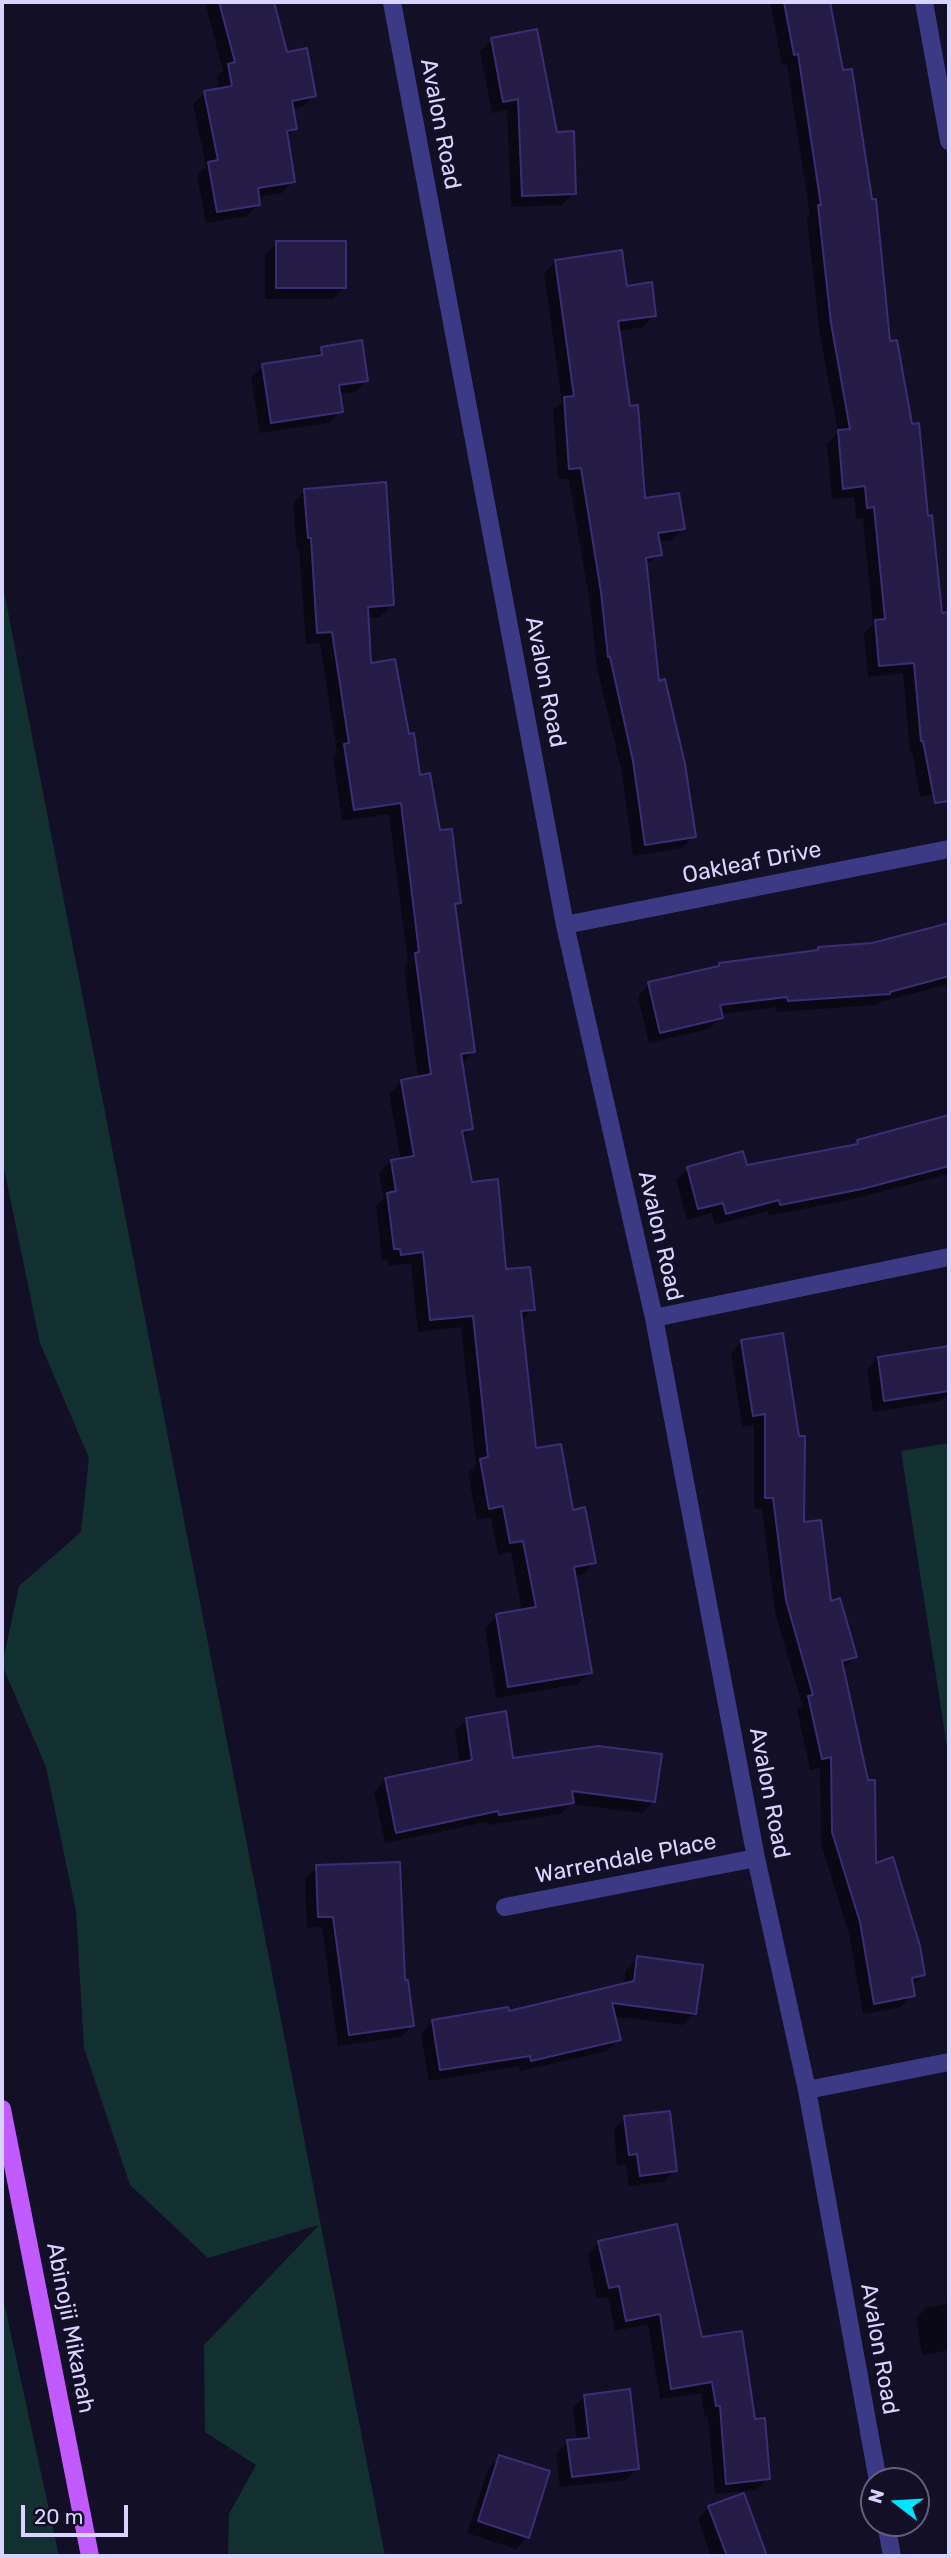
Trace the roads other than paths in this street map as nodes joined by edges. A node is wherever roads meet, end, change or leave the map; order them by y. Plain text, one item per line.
1 (392, 2) edge
2 (924, 2) edge
3 (949, 141) edge
4 (949, 849) edge
5 (565, 925) junction
6 (949, 1257) edge
7 (654, 1318) junction
8 (756, 1858) junction
9 (505, 1907) dead end
10 (949, 2062) edge
11 (807, 2090) junction
12 (2, 2109) edge
13 (2, 2147) edge
14 (22, 2215) junction
15 (875, 2467) edge
16 (889, 2537) edge
17 (90, 2556) edge
18 (892, 2556) edge

1 - 5 street, Avalon Road
2 - 3 street
4 - 5 street, Oakleaf Drive
5 - 7 street, Avalon Road
6 - 7 street
7 - 8 street, Avalon Road
8 - 9 street, Warrendale Place
8 - 11 street, Avalon Road
10 - 11 street
11 - 15 street, Avalon Road
12 - 14 main road, Abinojii Mikanah
13 - 14 main road
14 - 17 main road, Abinojii Mikanah
16 - 18 street

